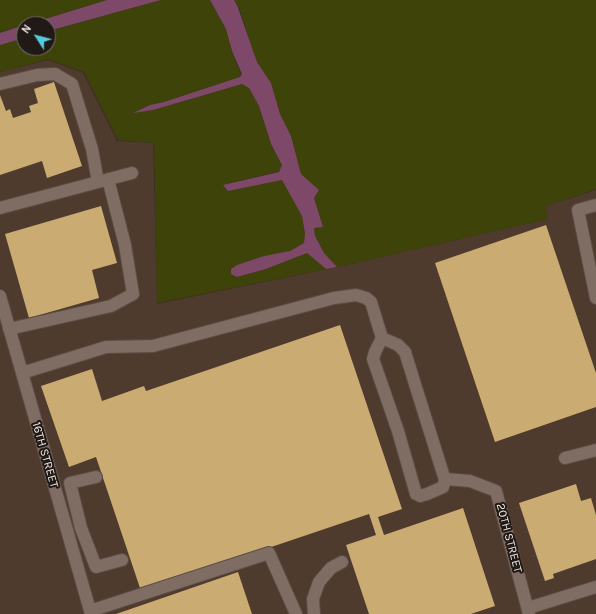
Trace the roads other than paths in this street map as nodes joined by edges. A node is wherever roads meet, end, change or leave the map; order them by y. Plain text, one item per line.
1 (0, 84) edge
2 (132, 172) dead end
3 (103, 180) junction
4 (596, 205) edge
5 (0, 208) edge
6 (0, 296) edge
7 (596, 298) edge
8 (6, 326) edge
9 (382, 338) junction
10 (22, 374) junction
11 (596, 450) edge
12 (565, 458) dead end
13 (96, 477) dead end
14 (445, 478) junction
15 (81, 528) junction
16 (66, 531) junction
17 (122, 560) dead end
18 (342, 562) dead end
19 (596, 587) edge
20 (528, 611) edge
21 (90, 613) edge
22 (296, 614) edge
23 (314, 614) edge

1 - 3 street
2 - 3 street
3 - 5 street
3 - 8 street
4 - 7 street
6 - 8 street, 16TH STREET
8 - 10 street, 16TH STREET
9 - 10 street
9 - 14 street
9 - 14 street
10 - 16 street, 16TH STREET
11 - 12 street
13 - 15 street
14 - 20 street, 20TH STREET
15 - 16 street
15 - 17 street
16 - 21 street, 16TH STREET
18 - 23 street
19 - 20 street
21 - 22 street

